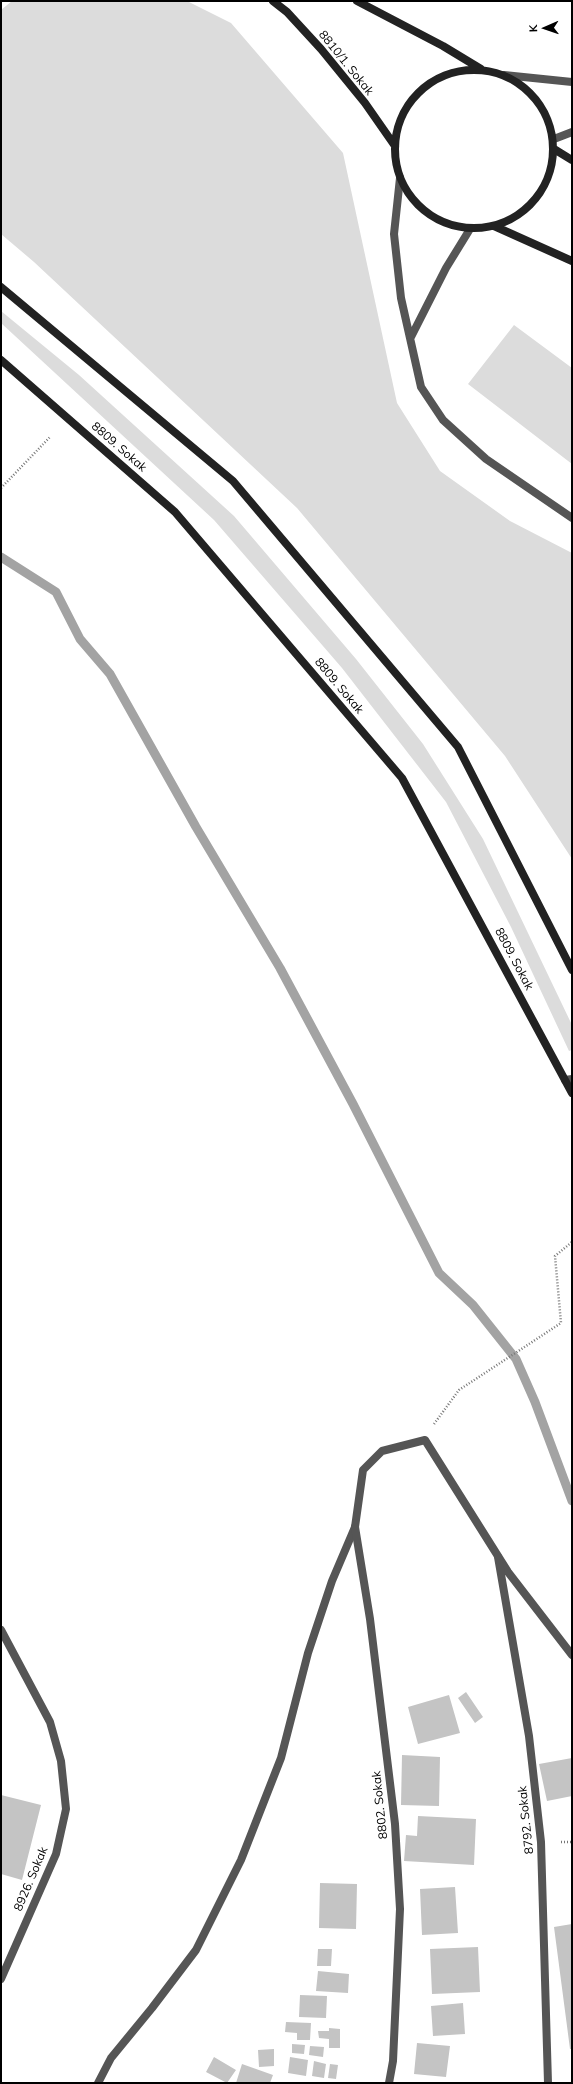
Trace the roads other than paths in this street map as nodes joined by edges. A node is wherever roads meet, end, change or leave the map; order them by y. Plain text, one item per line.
1 (273, 1) edge
2 (357, 1) edge
3 (482, 69) junction
4 (504, 74) junction
5 (572, 82) edge
6 (572, 132) edge
7 (554, 139) junction
8 (395, 146) junction
9 (554, 149) junction
10 (572, 160) edge
11 (400, 178) junction
12 (494, 226) junction
13 (470, 229) junction
14 (572, 261) edge
15 (1, 287) edge
16 (411, 337) junction
17 (1, 360) edge
18 (572, 518) edge
19 (572, 970) edge
20 (569, 1080) edge
21 (572, 1093) edge
22 (355, 1527) junction
23 (498, 1557) junction
24 (1, 1630) edge
25 (572, 1655) edge
26 (1, 1979) edge
27 (98, 2083) edge
28 (389, 2083) edge
29 (548, 2083) edge

1 - 8 street, 8810/1. Sokak
2 - 3 street
3 - 4 street
3 - 8 street
4 - 5 street
4 - 7 street
6 - 7 street
7 - 9 street
8 - 11 street
9 - 10 street
9 - 12 street
11 - 13 street
11 - 16 street
12 - 13 street
12 - 14 street
13 - 16 street
15 - 19 street
16 - 18 street
17 - 20 street, 8809. Sokak
20 - 21 street, 8809. Sokak
22 - 23 street
22 - 27 street
22 - 28 street, 8802. Sokak
23 - 25 street
23 - 29 street, 8792. Sokak
24 - 26 street, 8926. Sokak

